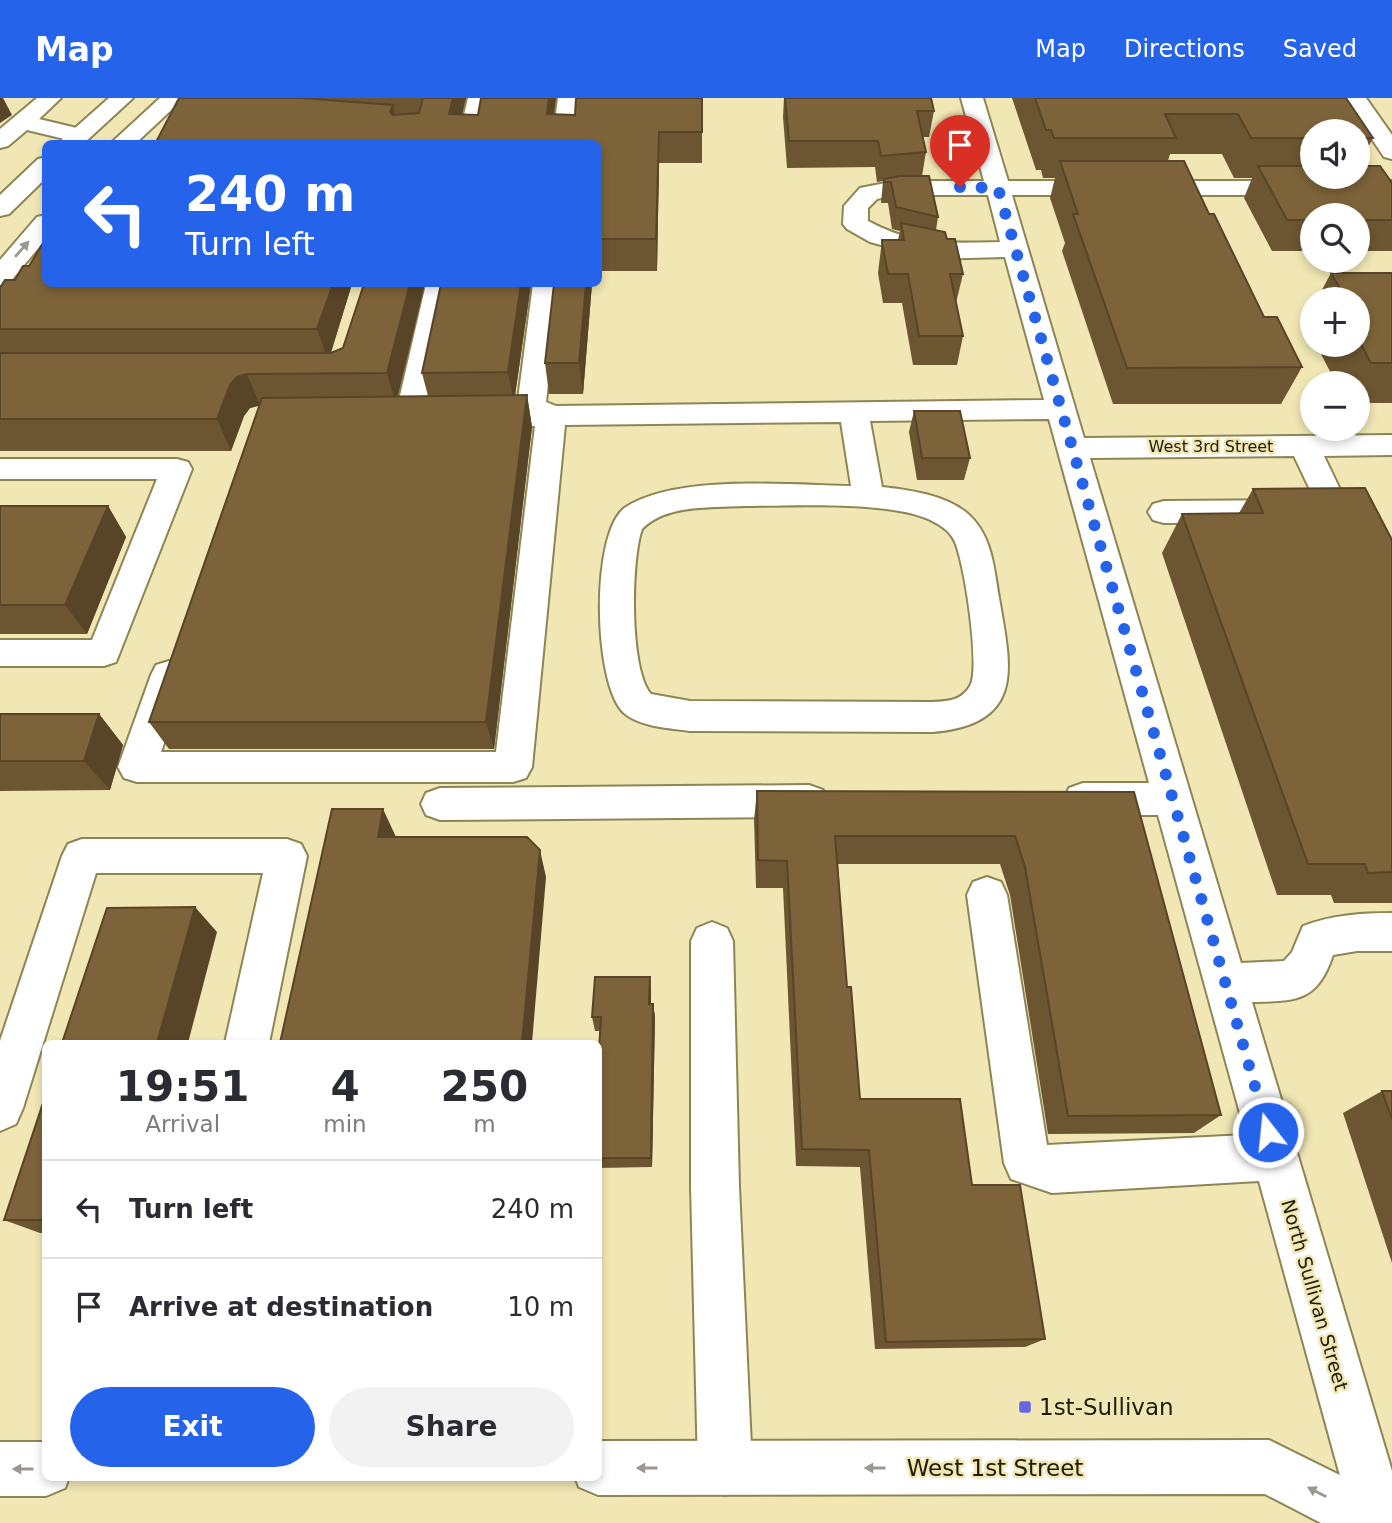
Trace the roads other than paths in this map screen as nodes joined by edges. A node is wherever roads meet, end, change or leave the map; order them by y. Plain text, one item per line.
1 (50, 98) edge
2 (122, 98) edge
3 (479, 98) edge
4 (569, 98) edge
5 (972, 98) edge
6 (1355, 98) edge
7 (174, 106) edge
8 (22, 122) junction
9 (73, 139) edge
10 (127, 140) edge
11 (470, 140) edge
12 (564, 140) edge
13 (0, 141) edge
14 (1389, 143) edge
15 (42, 168) edge
16 (998, 188) junction
17 (1392, 188) edge
18 (0, 209) edge
19 (42, 227) edge
20 (1015, 249) junction
21 (0, 277) edge
22 (439, 287) edge
23 (546, 287) edge
24 (1061, 409) junction
25 (853, 413) junction
26 (551, 416) junction
27 (1392, 445) edge
28 (1304, 446) junction
29 (1072, 447) junction
30 (0, 469) edge
31 (869, 497) junction
32 (1335, 511) junction
33 (1164, 512) dead end
34 (1392, 579) edge
35 (178, 651) edge
36 (0, 653) edge
37 (1052, 799) edge
38 (1172, 799) junction
39 (843, 801) edge
40 (440, 804) dead end
41 (987, 895) dead end
42 (1392, 932) edge
43 (712, 941) dead end
44 (1225, 983) junction
45 (248, 1040) edge
46 (0, 1108) edge
47 (1275, 1157) junction
48 (602, 1468) edge
49 (725, 1468) junction
50 (0, 1469) edge
51 (42, 1469) edge
52 (1379, 1523) edge

1 - 8 street
2 - 9 street
3 - 11 street
4 - 12 street
5 - 16 street, North Sullivan Street
6 - 14 street
7 - 10 street
8 - 9 street
8 - 13 street
15 - 18 street
16 - 17 street
16 - 20 street, North Sullivan Street
16 - 20 street
21 -> 19 street
20 - 24 street, North Sullivan Street
22 - 26 street
23 - 26 street
24 - 25 street
24 - 29 street, North Sullivan Street
25 - 26 street
25 - 31 street
26 - 35 street
27 - 28 street, West 3rd Street
28 - 29 street, West 3rd Street
28 - 32 street
29 - 38 street, North Sullivan Street
30 - 36 street
31 - 31 street
32 - 33 street
32 - 34 street
37 - 38 street
38 - 44 street, North Sullivan Street
39 - 40 street
41 - 47 street
42 - 44 street
43 - 49 street
44 - 47 street, North Sullivan Street
45 - 46 street
47 - 52 street, North Sullivan Street
49 -> 48 street, West 1st Street
52 -> 49 street, West 1st Street
51 -> 50 street

